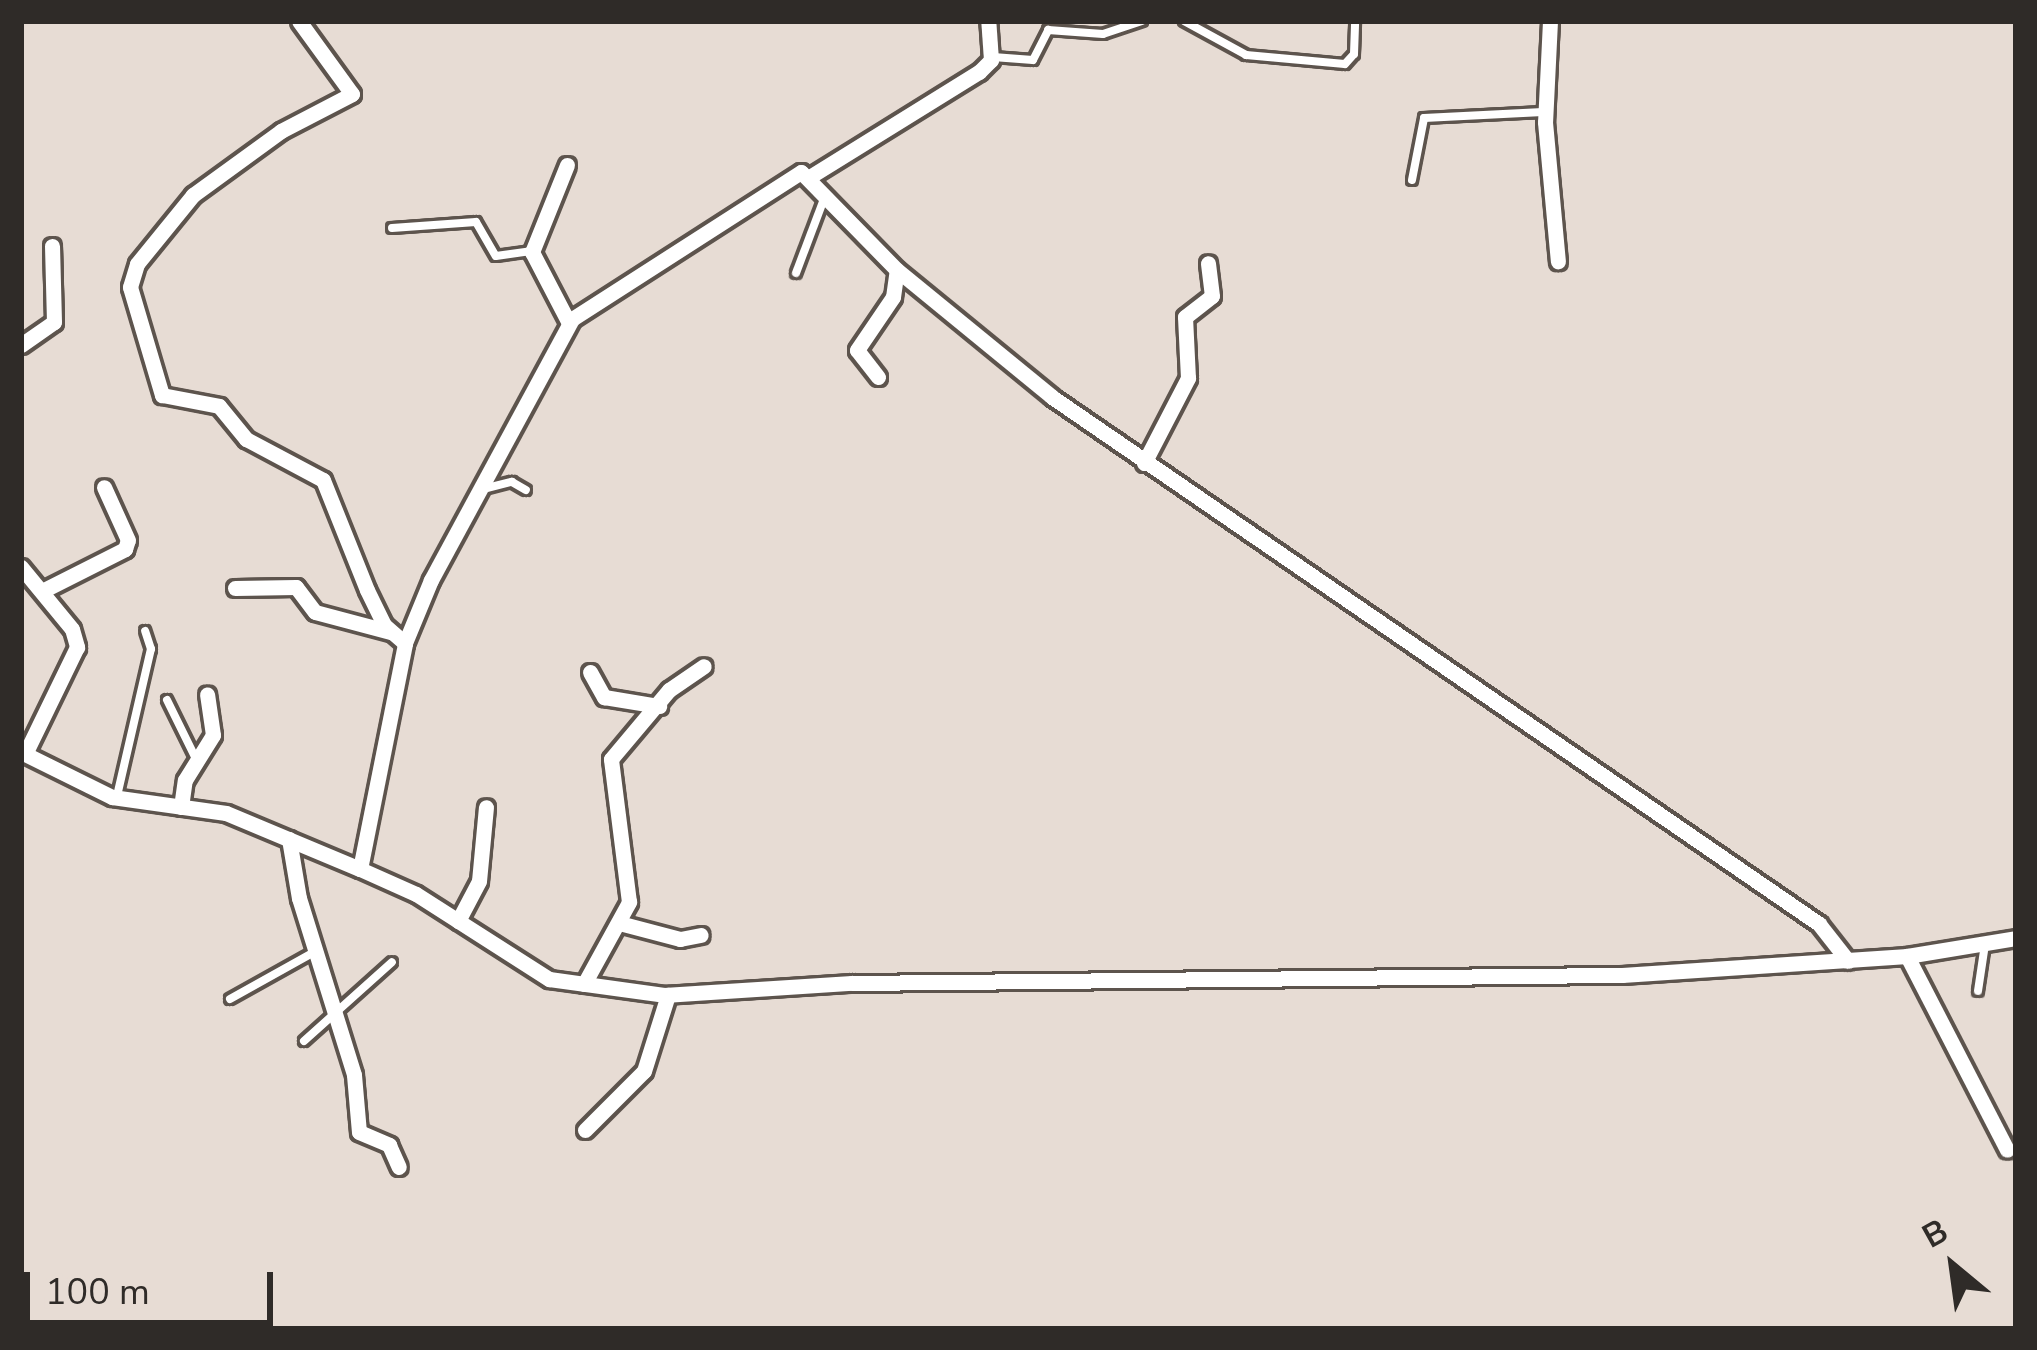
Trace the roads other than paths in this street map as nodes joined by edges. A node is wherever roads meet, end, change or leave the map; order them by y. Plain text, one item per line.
1 (299, 21) edge
2 (988, 21) edge
3 (1142, 21) edge
4 (1184, 21) edge
5 (1354, 21) edge
6 (1550, 21) edge
7 (992, 57) junction
8 (1545, 112) junction
9 (568, 165) dead end
10 (811, 176) junction
11 (1412, 180) dead end
12 (827, 192) junction
13 (392, 228) dead end
14 (52, 246) dead end
15 (532, 252) junction
16 (1558, 261) dead end
17 (1208, 263) dead end
18 (897, 270) junction
19 (796, 273) dead end
20 (569, 323) junction
21 (21, 345) edge
22 (878, 376) dead end
23 (1144, 463) junction
24 (104, 487) dead end
25 (482, 489) junction
26 (526, 490) dead end
27 (21, 567) edge
28 (235, 588) dead end
29 (33, 590) edge
30 (145, 631) dead end
31 (399, 638) junction
32 (704, 666) dead end
33 (590, 672) dead end
34 (206, 694) dead end
35 (167, 700) dead end
36 (659, 706) junction
37 (23, 753) edge
38 (197, 763) junction
39 (116, 797) junction
40 (181, 807) junction
41 (485, 807) dead end
42 (289, 839) junction
43 (360, 869) junction
44 (458, 921) junction
45 (623, 924) junction
46 (701, 935) dead end
47 (2016, 938) edge
48 (1985, 942) junction
49 (316, 951) junction
50 (1907, 956) junction
51 (1849, 961) junction
52 (392, 962) dead end
53 (584, 984) junction
54 (1978, 992) dead end
55 (668, 995) junction
56 (230, 999) dead end
57 (335, 1014) junction
58 (304, 1041) dead end
59 (585, 1130) dead end
60 (2007, 1150) dead end
61 (399, 1167) dead end

1 - 31 street
2 - 7 street
3 - 7 lane
4 - 5 lane
6 - 8 street
7 - 10 street
8 - 11 lane
8 - 16 street
9 - 15 street
10 - 12 street
10 - 20 street
12 - 18 street
12 - 19 lane
13 - 15 lane
14 - 21 street
15 - 20 street
17 - 23 street
18 - 22 street
18 - 23 street
20 - 25 street
23 - 51 street
24 - 29 street
25 - 26 lane
25 - 31 street
27 - 29 street
28 - 31 street
29 - 37 street
30 - 39 lane
31 - 43 street
32 - 36 street
33 - 36 street
34 - 38 street
35 - 38 lane
36 - 45 street
37 - 39 street
38 - 40 street
39 - 40 street
40 - 42 street
41 - 44 street
42 - 43 street
42 - 49 street
43 - 44 street
44 - 53 street
45 - 46 street
45 - 53 street
47 - 48 street
48 - 50 street
48 - 54 lane
49 - 56 lane
49 - 57 street
50 - 51 street
50 - 60 street
51 - 55 street
52 - 57 lane
53 - 55 street
55 - 59 street
57 - 58 lane
57 - 61 street

